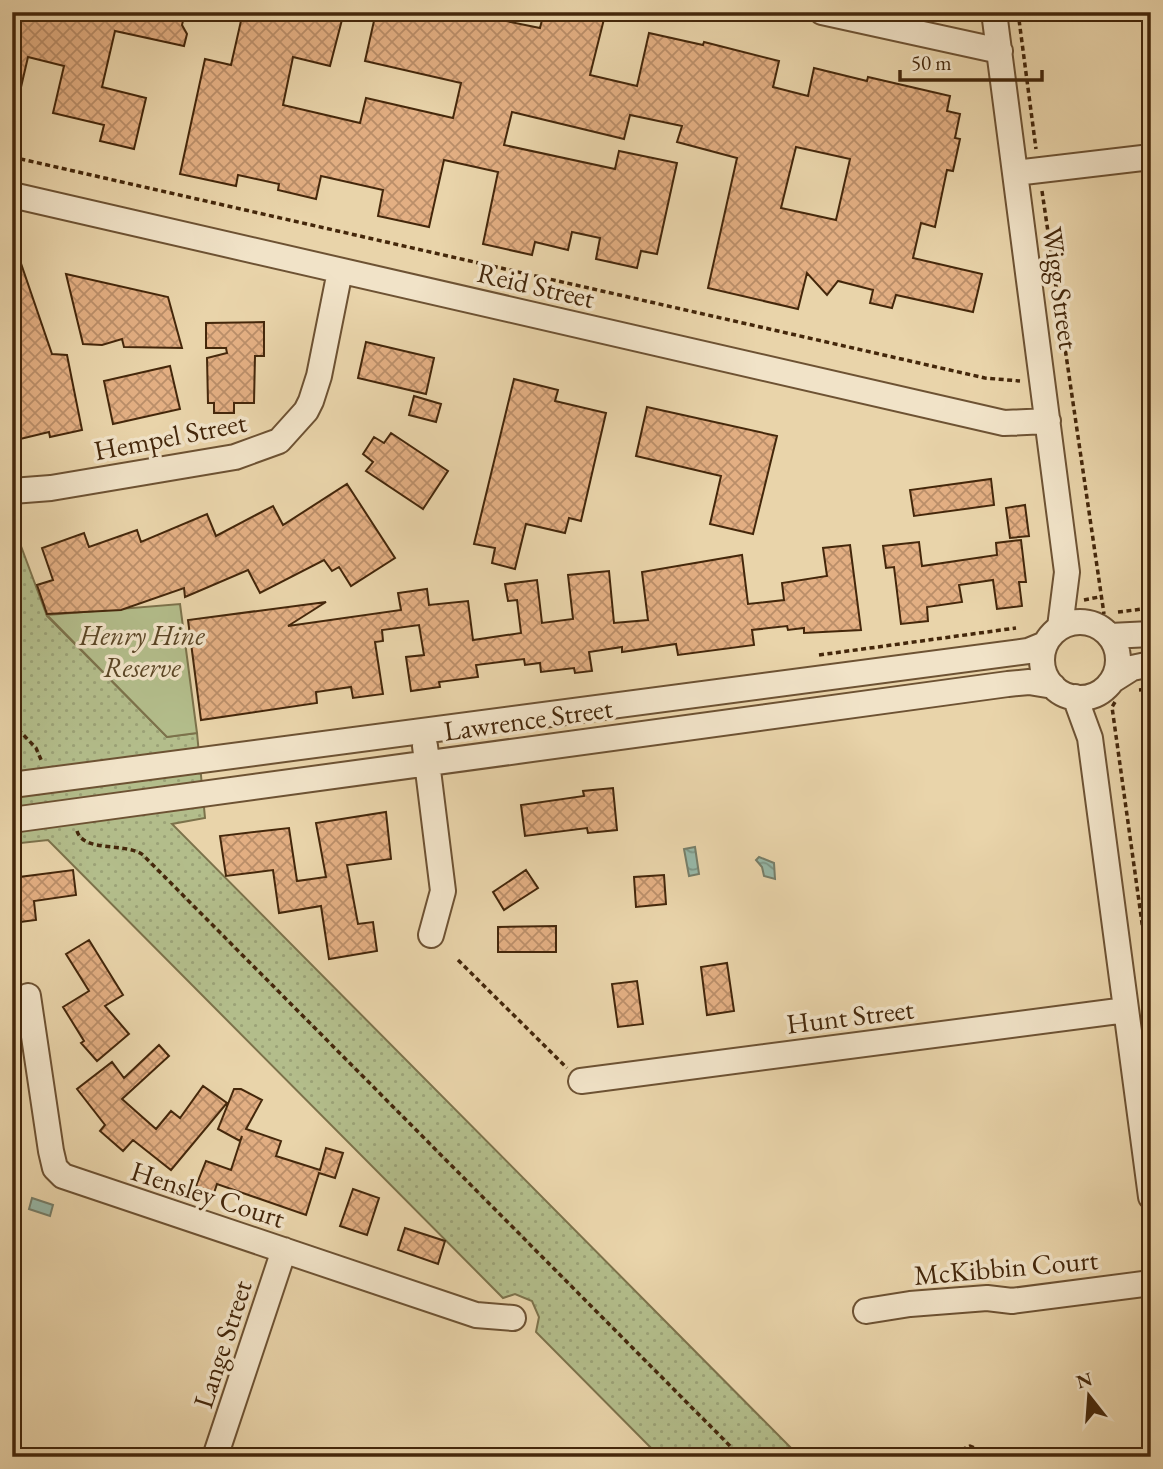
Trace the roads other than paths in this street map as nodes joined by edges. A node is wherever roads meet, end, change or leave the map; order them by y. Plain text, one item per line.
1 (822, 12) edge
2 (994, 12) edge
3 (1000, 51) junction
4 (1151, 157) edge
5 (1027, 172) junction
6 (12, 195) edge
7 (340, 271) junction
8 (1048, 421) junction
9 (12, 491) edge
10 (1067, 572) junction
11 (1101, 630) junction
12 (1151, 634) edge
13 (1053, 635) junction
14 (1151, 664) edge
15 (738, 687) junction
16 (1116, 689) junction
17 (1064, 692) junction
18 (743, 720) junction
19 (423, 730) junction
20 (1090, 738) junction
21 (428, 762) junction
22 (13, 785) edge
23 (16, 820) edge
24 (432, 935) dead end
25 (28, 996) dead end
26 (1126, 1010) junction
27 (581, 1081) road end
28 (1151, 1197) edge
29 (284, 1250) junction
30 (1151, 1283) edge
31 (866, 1311) dead end
32 (513, 1318) dead end
33 (215, 1457) edge

1 - 3 street
2 - 3 street, Wigg Street
3 - 5 street, Wigg Street
4 - 5 street
5 - 8 street, Wigg Street
6 - 7 street, Reid Street
7 - 8 street, Reid Street
7 - 9 street, Hempel Street
8 - 10 street, Wigg Street
10 - 11 street, Wigg Street
10 - 13 street, Wigg Street
11 - 12 street
11 - 13 street
11 - 16 street
13 - 15 street, Lawrence Street
13 - 17 street
14 - 16 street
15 - 18 street
15 - 19 street, Lawrence Street
16 - 17 street
16 - 20 street
17 - 18 street, Lawrence Street
17 - 20 street
18 - 21 street, Lawrence Street
19 - 21 street
19 - 22 street, Lawrence Street
20 - 26 street
21 - 23 street, Lawrence Street
21 - 24 street
22 - 23 street
25 - 29 street, Hensley Court
26 - 27 street, Hunt Street
26 - 28 street
29 - 32 street, Hensley Court
29 - 33 street, Lange Street
30 - 31 street, McKibbin Court

